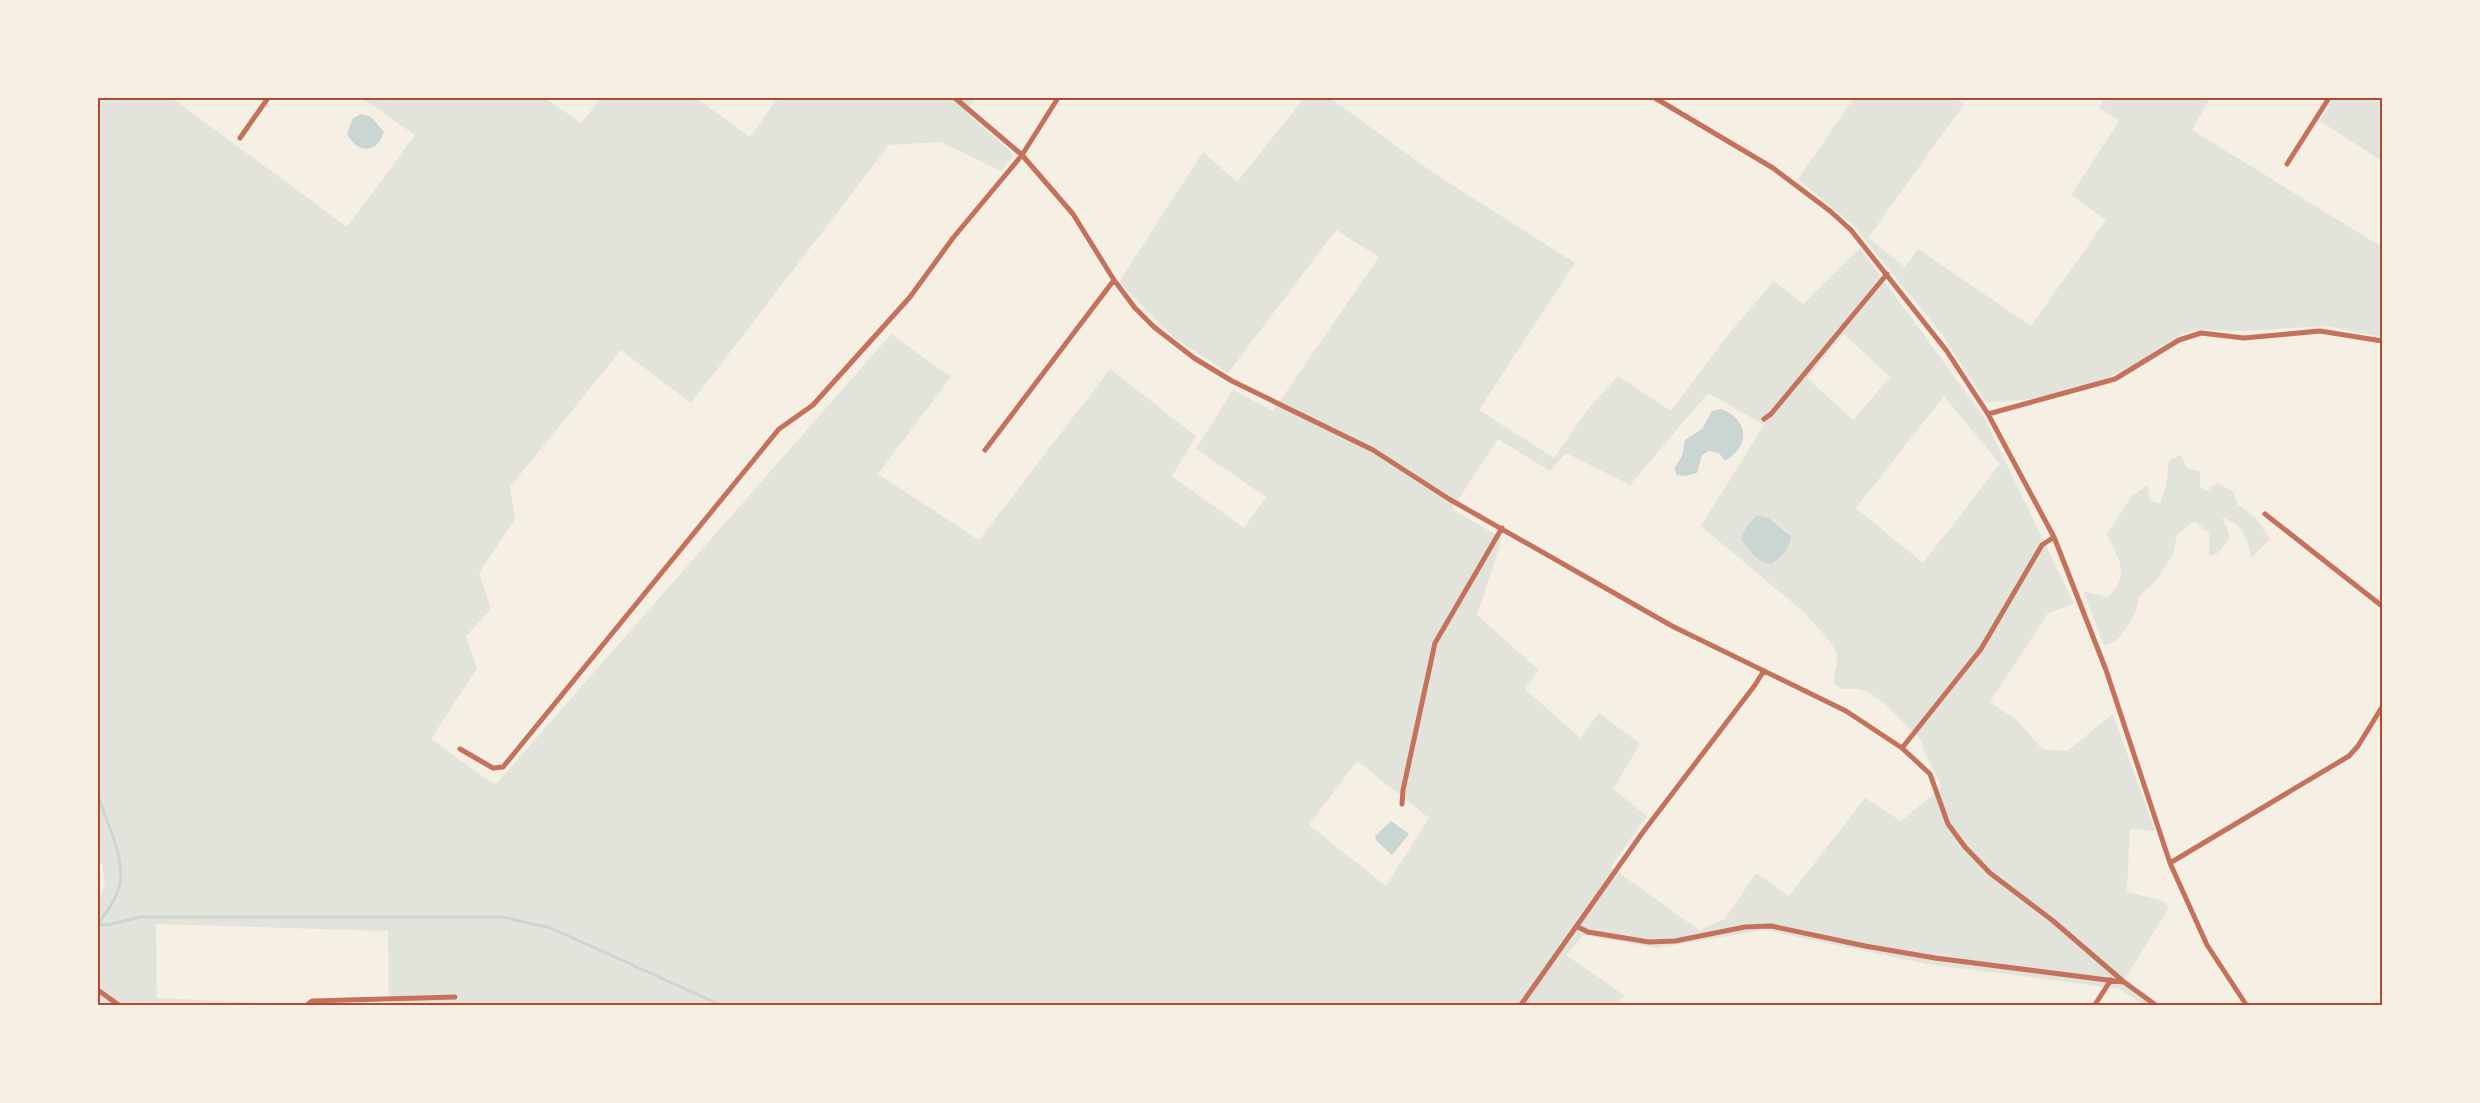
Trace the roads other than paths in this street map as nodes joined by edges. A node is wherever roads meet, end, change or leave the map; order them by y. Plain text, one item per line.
1 (268, 98) edge
2 (955, 98) edge
3 (1058, 98) edge
4 (1655, 98) edge
5 (2329, 98) edge
6 (240, 138) dead end
7 (1022, 155) junction
8 (2287, 164) dead end
9 (1887, 274) junction
10 (1114, 280) junction
11 (2382, 341) edge
12 (1988, 414) junction
13 (1764, 419) dead end
14 (985, 450) dead end
15 (2265, 514) dead end
16 (1502, 528) junction
17 (2054, 537) junction
18 (2382, 606) edge
19 (1762, 672) junction
20 (2382, 707) edge
21 (460, 748) dead end
22 (1902, 748) junction
23 (1402, 804) dead end
24 (2170, 863) junction
25 (1578, 927) junction
26 (2111, 980) junction
27 (2124, 982) junction
28 (98, 990) edge
29 (455, 997) dead end
30 (120, 1005) edge
31 (306, 1005) edge
32 (1520, 1005) edge
33 (2094, 1005) edge
34 (2157, 1005) edge
35 (2247, 1005) edge

1 - 6 street
2 - 7 street
3 - 7 street
4 - 9 street
5 - 8 street
7 - 10 street
7 - 21 street
9 - 12 street
9 - 13 street
10 - 14 street
10 - 16 street
11 - 12 street
12 - 17 street
15 - 18 street
16 - 19 street
16 - 23 street
17 - 22 street
17 - 24 street
19 - 22 street
19 - 25 street
20 - 24 street
22 - 27 street
24 - 35 street
25 - 26 street
25 - 32 street
26 - 27 street
26 - 33 street
27 - 34 street
28 - 30 street
29 - 31 street

